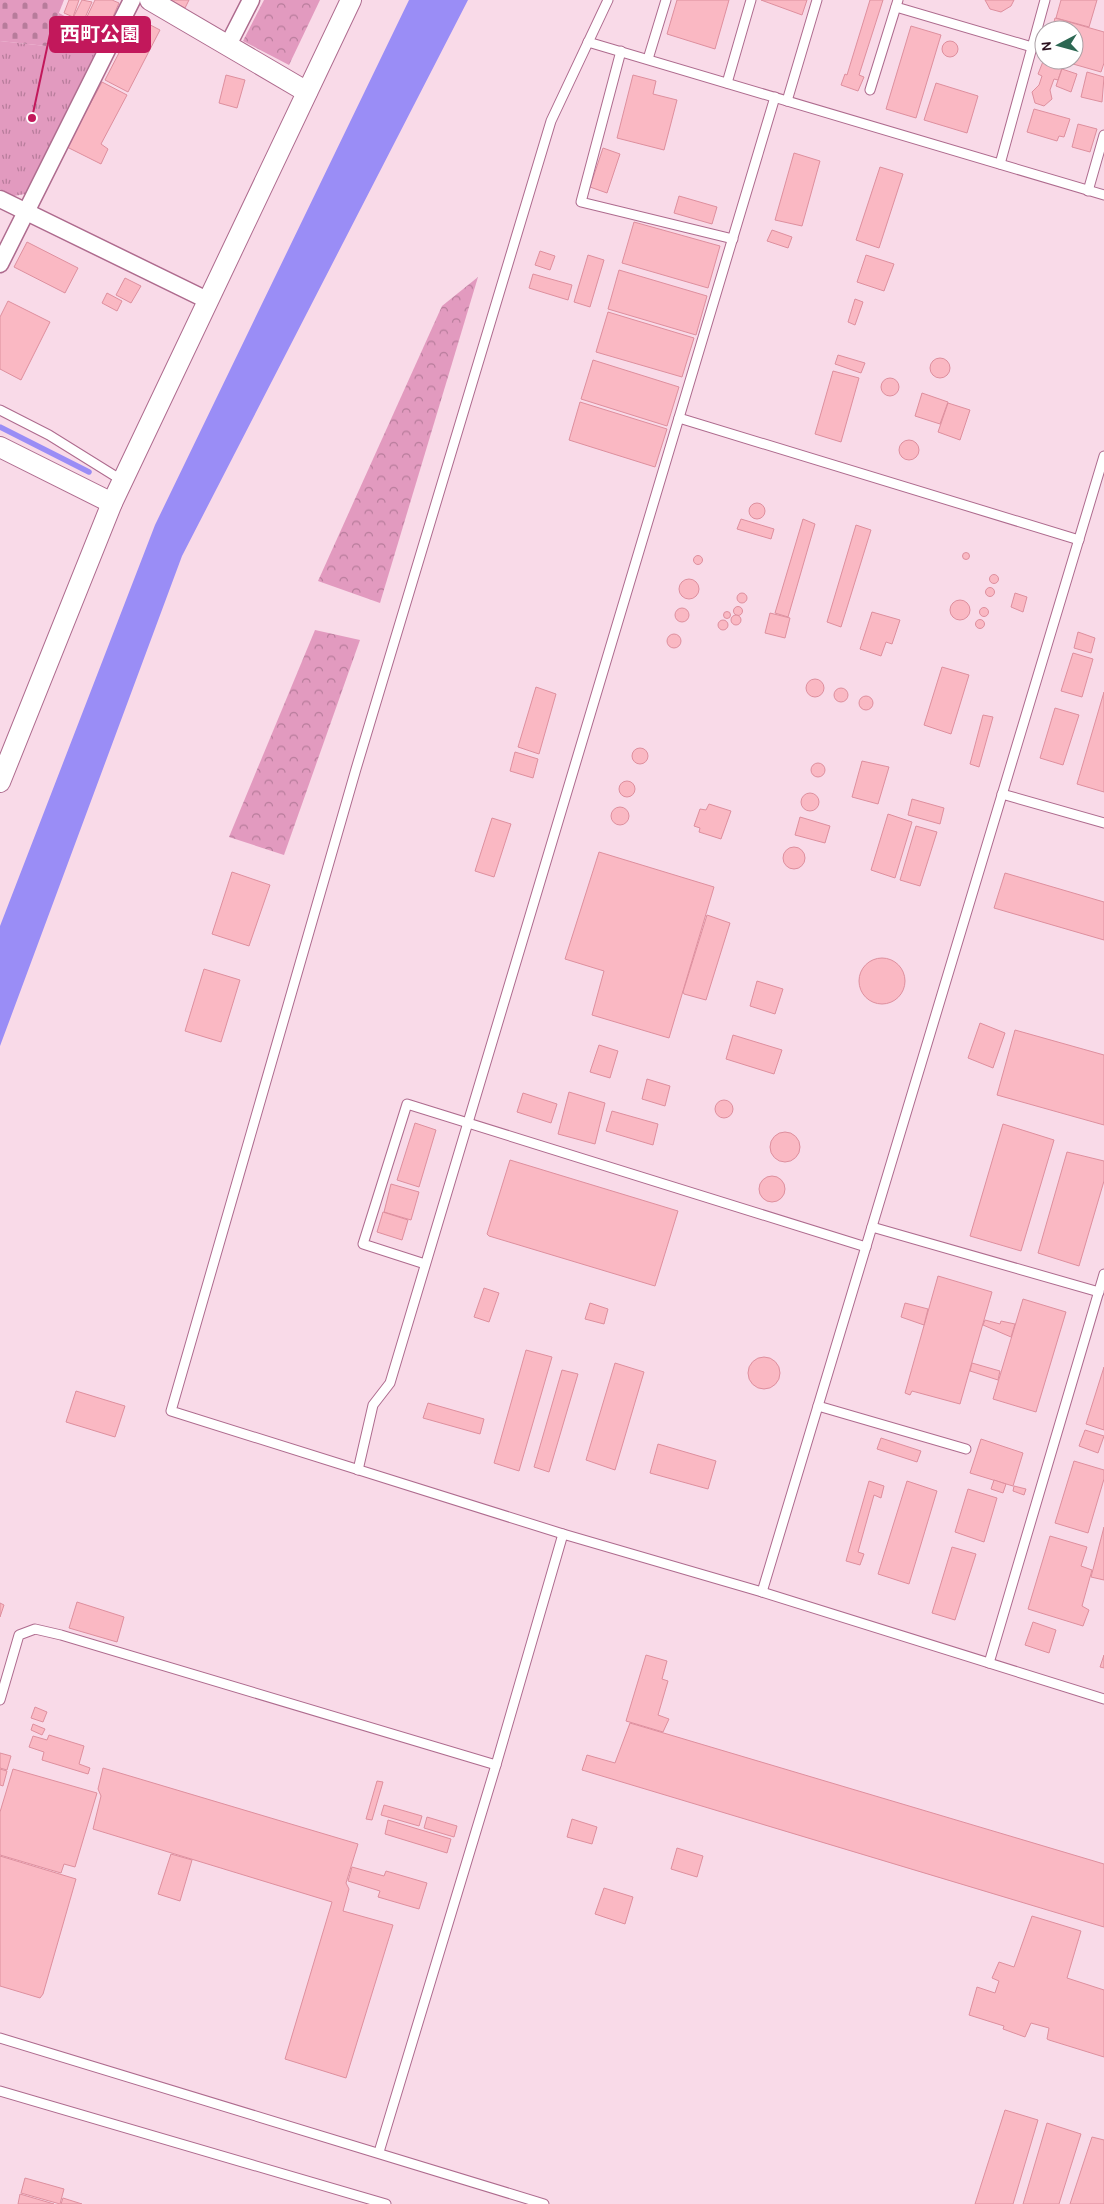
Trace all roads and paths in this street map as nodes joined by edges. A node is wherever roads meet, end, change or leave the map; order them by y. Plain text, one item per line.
1 (132, 0) edge
2 (150, 0) edge
3 (251, 0) edge
4 (351, 0) edge
5 (608, 0) edge
6 (666, 0) edge
7 (751, 0) edge
8 (817, 0) edge
9 (1046, 0) edge
10 (897, 4) edge
11 (588, 42) junction
12 (228, 45) junction
13 (1032, 47) junction
14 (621, 51) junction
15 (648, 59) junction
16 (727, 83) junction
17 (870, 90) dead end
18 (307, 92) junction
19 (775, 98) junction
20 (787, 101) junction
21 (1104, 135) edge
22 (1000, 164) junction
23 (1088, 191) junction
24 (1104, 195) edge
25 (0, 199) edge
26 (27, 212) junction
27 (732, 239) junction
28 (0, 264) edge
29 (209, 301) junction
30 (0, 410) edge
31 (679, 418) junction
32 (0, 447) edge
33 (1104, 456) edge
34 (123, 481) junction
35 (112, 503) junction
36 (1079, 540) junction
37 (0, 782) edge
38 (1002, 794) junction
39 (1104, 823) edge
40 (468, 1121) junction
41 (872, 1227) junction
42 (866, 1247) junction
43 (425, 1264) junction
44 (1104, 1274) edge
45 (1098, 1292) junction
46 (818, 1406) junction
47 (966, 1449) dead end
48 (358, 1470) junction
49 (563, 1534) junction
50 (762, 1592) junction
51 (989, 1664) junction
52 (0, 1700) edge
53 (1104, 1700) edge
54 (496, 1765) junction
55 (0, 2038) edge
56 (0, 2091) edge
57 (378, 2152) junction
58 (386, 2204) edge
59 (544, 2204) edge

1 - 26 street
2 - 12 street
3 - 12 street
4 - 18 street
5 - 11 lane
6 - 15 lane
7 - 16 lane
8 - 20 lane
9 - 13 lane
10 - 13 lane
10 - 17 lane
11 - 14 lane
11 - 48 lane
12 - 18 street
13 - 22 lane
14 - 15 lane
14 - 27 lane
15 - 16 lane
16 - 19 lane
18 - 29 street
19 - 20 lane
19 - 27 lane
20 - 22 lane
21 - 23 lane
22 - 23 lane
23 - 24 lane
25 - 26 street
26 - 28 street
26 - 29 street
27 - 31 lane
29 - 34 street
30 - 34 lane
31 - 36 lane
31 - 40 lane
32 - 35 street
33 - 36 lane
34 - 35 street
35 - 37 street
36 - 38 lane
38 - 39 lane
38 - 41 lane
40 - 42 lane
40 - 43 lane
40 - 43 lane
41 - 42 lane
41 - 45 lane
42 - 46 lane
43 - 48 lane
44 - 45 lane
45 - 51 lane
46 - 47 lane
46 - 50 lane
48 - 49 lane
49 - 50 lane
49 - 54 lane
50 - 51 lane
51 - 53 lane
52 - 54 lane
54 - 57 lane
55 - 57 lane
56 - 58 lane
57 - 59 lane

